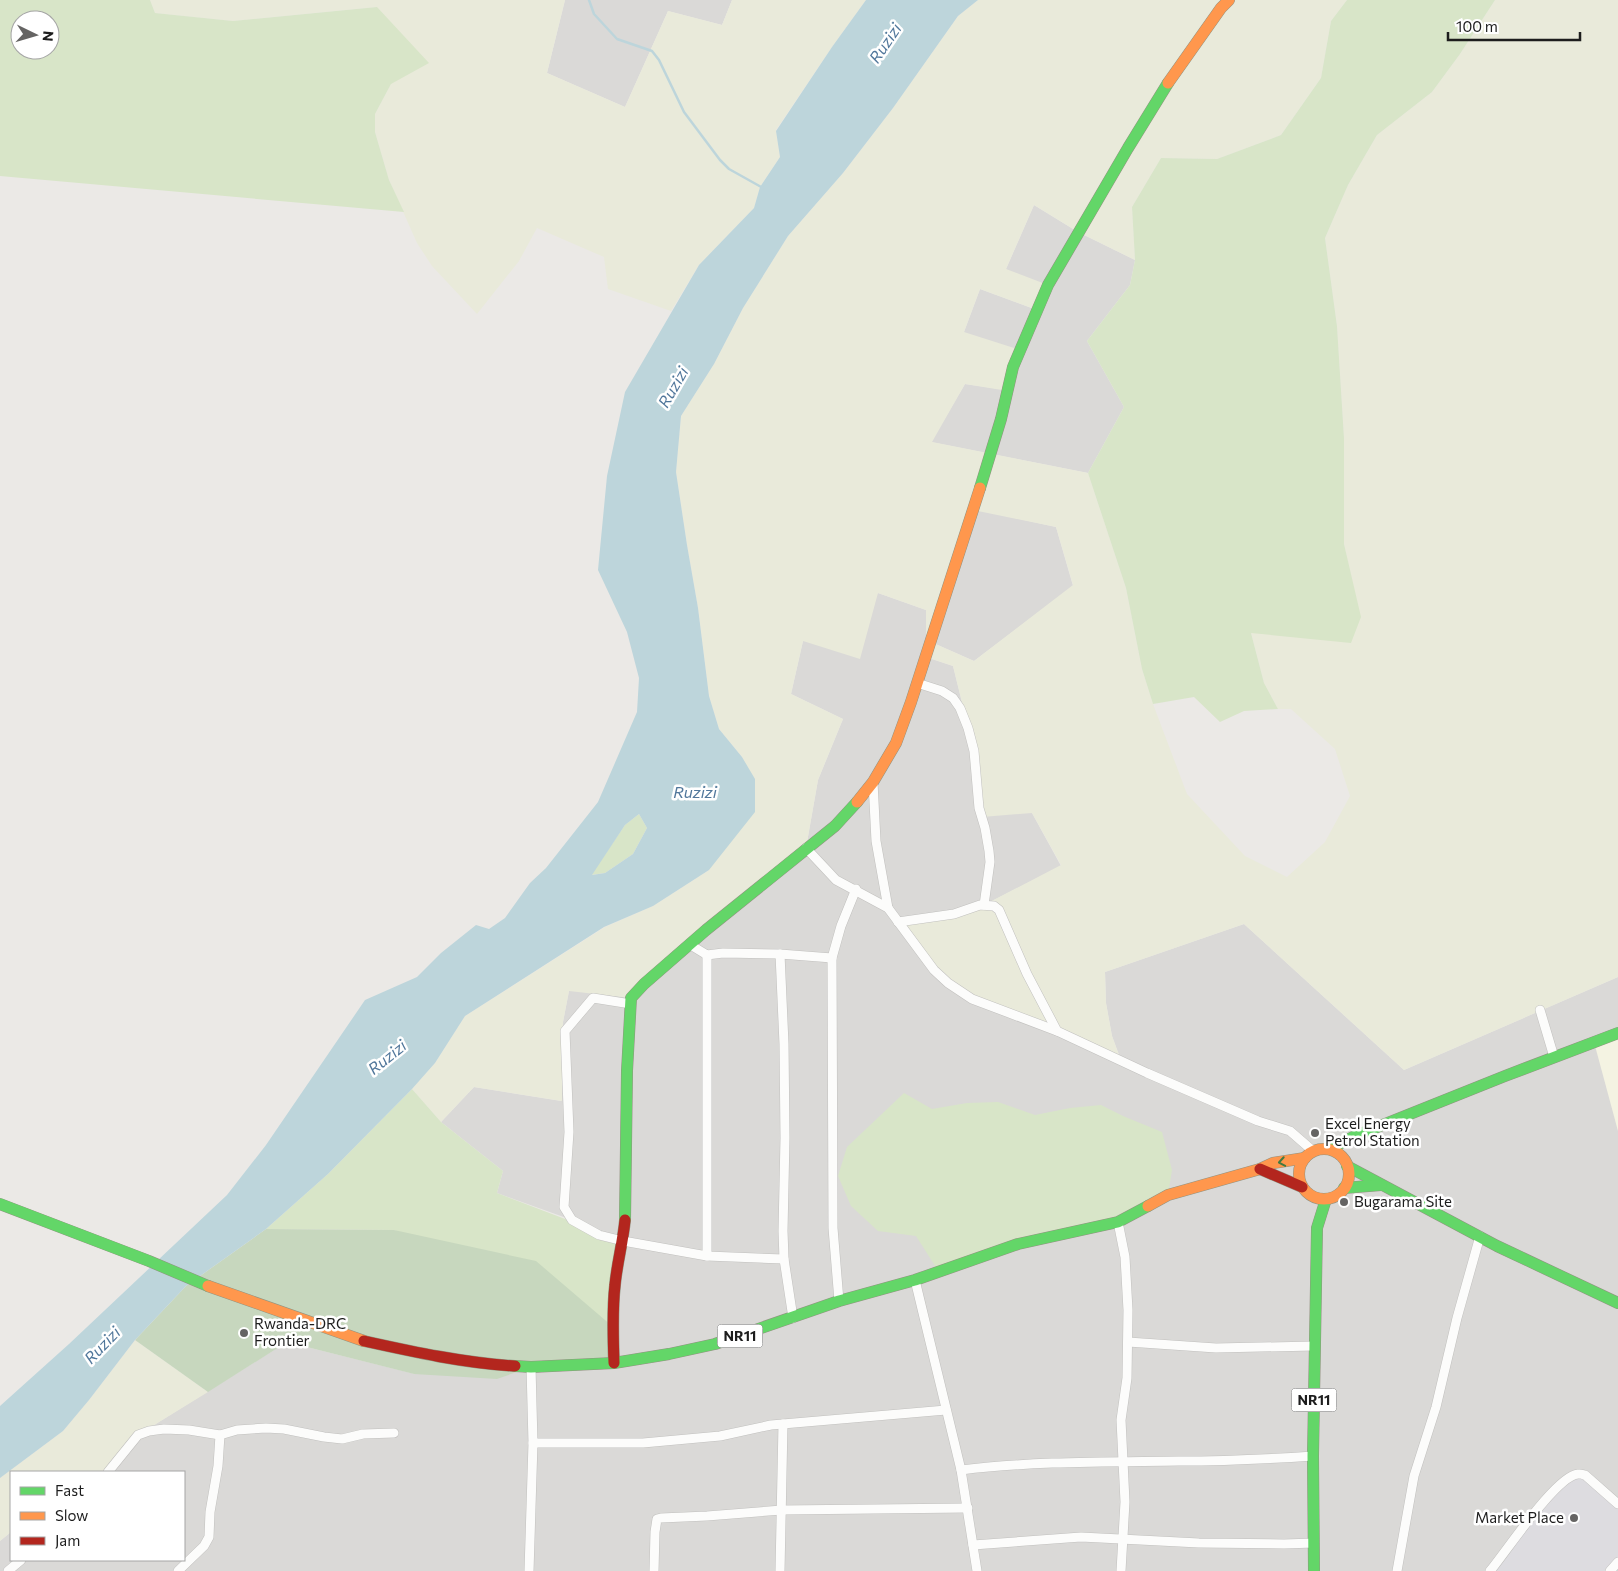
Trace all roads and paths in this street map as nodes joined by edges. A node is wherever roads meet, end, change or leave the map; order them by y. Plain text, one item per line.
1 (1229, 0) edge
2 (917, 683) junction
3 (873, 782) junction
4 (806, 848) junction
5 (856, 889) junction
6 (984, 905) junction
7 (888, 908) junction
8 (898, 922) junction
9 (689, 944) junction
10 (780, 954) junction
11 (707, 955) junction
12 (832, 958) junction
13 (630, 1004) junction
14 (1540, 1010) dead end
15 (1057, 1031) junction
16 (1617, 1034) edge
17 (1554, 1057) junction
18 (1330, 1149) junction
19 (1309, 1154) junction
20 (1347, 1166) junction
21 (1260, 1169) junction
22 (1380, 1185) junction
23 (1344, 1188) junction
24 (1305, 1189) junction
25 (1326, 1199) junction
26 (0, 1204) edge
27 (1118, 1222) junction
28 (1317, 1228) junction
29 (1480, 1236) junction
30 (623, 1240) junction
31 (707, 1256) junction
32 (784, 1259) junction
33 (915, 1280) junction
34 (839, 1302) junction
35 (1618, 1303) edge
36 (793, 1318) junction
37 (1128, 1342) junction
38 (1314, 1346) junction
39 (614, 1363) junction
40 (531, 1367) junction
41 (946, 1410) junction
42 (783, 1424) junction
43 (394, 1433) dead end
44 (220, 1435) junction
45 (533, 1443) junction
46 (1313, 1456) junction
47 (1123, 1461) junction
48 (962, 1470) junction
49 (109, 1471) edge
50 (1618, 1504) edge
51 (968, 1508) junction
52 (782, 1510) junction
53 (1123, 1539) junction
54 (1314, 1543) junction
55 (973, 1545) junction
56 (21, 1561) edge
57 (1618, 1562) edge
58 (8, 1571) edge
59 (178, 1571) edge
60 (529, 1571) edge
61 (654, 1571) edge
62 (780, 1571) edge
63 (977, 1571) edge
64 (1121, 1571) edge
65 (1314, 1571) edge
66 (1397, 1571) edge
67 (1490, 1571) edge
68 (1610, 1571) edge

1 - 2 main road
2 - 3 main road
2 - 6 street
3 - 4 main road
3 - 7 street
4 - 5 street
4 - 9 main road
5 - 7 street
5 - 12 street
6 - 8 street
6 - 15 street
7 - 8 street
8 - 15 street
9 - 11 street
9 - 13 main road
10 - 11 street
10 - 12 street
10 - 32 street
11 - 31 street
12 - 34 street
13 - 30 main road
13 - 30 street
14 - 17 street
15 - 19 street
16 - 17 main road
17 - 18 main road
18 - 19 main road
18 - 20 main road
19 -> 21 main road, NR11
19 - 24 main road
20 - 22 main road
20 - 23 main road
21 - 24 main road
21 - 27 main road, NR11
22 - 23 main road
22 - 29 main road
23 - 25 main road
24 - 25 main road
24 - 28 main road, NR11
25 - 28 main road, NR11
26 - 40 main road, NR11
27 - 33 main road, NR11
27 - 37 street
28 - 38 main road, NR11
29 - 35 main road
29 - 66 street
30 - 31 street
30 - 39 main road
31 - 32 street
32 - 36 street
33 - 34 main road, NR11
33 - 41 street
34 - 36 main road, NR11
36 - 39 main road, NR11
37 - 38 street
37 - 47 street
38 - 46 main road, NR11
39 - 40 main road, NR11
40 - 45 street
41 - 42 street
41 - 48 street
42 - 45 street
42 - 52 street
43 - 44 street
44 - 49 street
44 - 59 street
45 - 60 street
46 - 47 street
46 - 54 main road, NR11
47 - 48 street
47 - 53 street
48 - 51 street
50 - 67 street
51 - 52 street
51 - 55 street
52 - 61 street
52 - 62 street
53 - 54 street
53 - 55 street
53 - 64 street
54 - 65 main road, NR11
55 - 63 street
56 - 58 street
57 - 68 street

